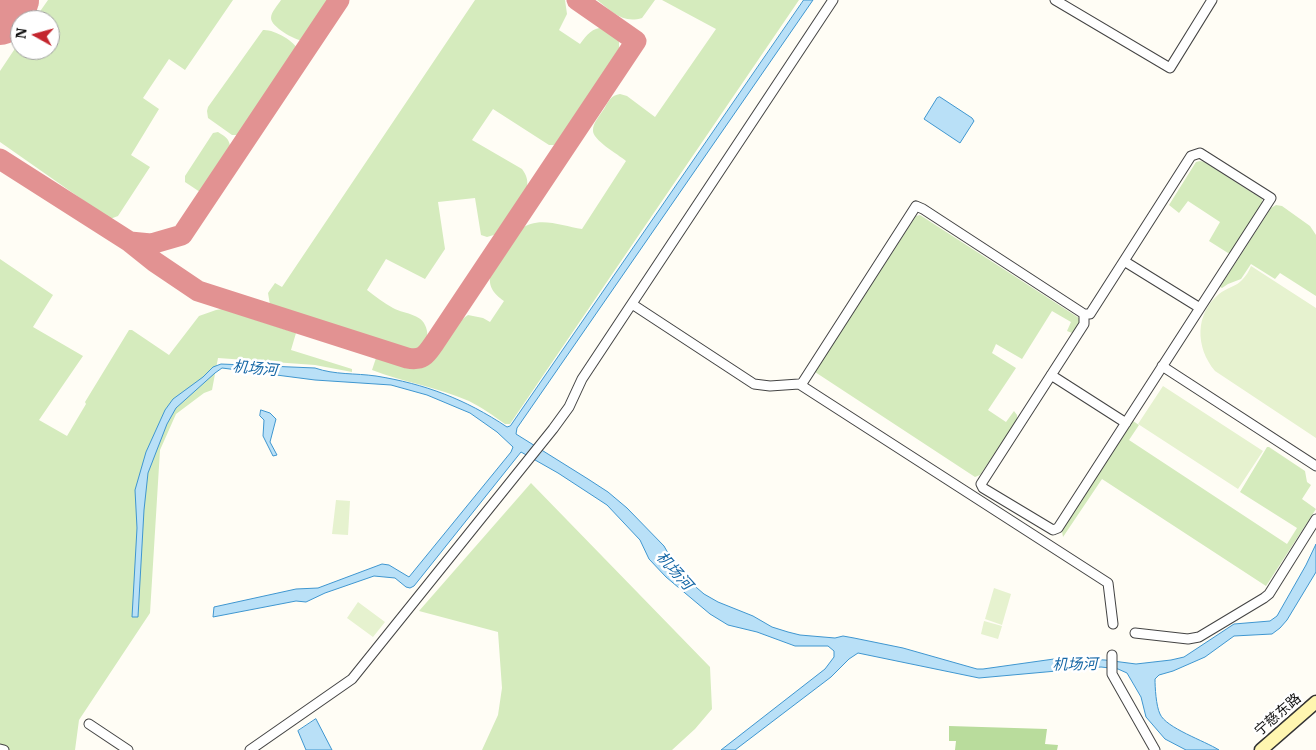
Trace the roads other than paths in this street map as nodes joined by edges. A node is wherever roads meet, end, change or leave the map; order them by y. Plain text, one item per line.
1 (833, 0) edge
2 (1055, 0) edge
3 (1212, 0) edge
4 (1124, 261) junction
5 (632, 304) junction
6 (1200, 308) junction
7 (1084, 314) junction
8 (1162, 366) junction
9 (1051, 375) junction
10 (801, 385) junction
11 (1126, 423) junction
12 (1316, 466) edge
13 (1316, 519) edge
14 (1113, 624) dead end
15 (1135, 633) dead end
16 (1112, 656) dead end
17 (1316, 702) edge
18 (89, 724) dead end
19 (0, 749) edge
20 (4, 750) edge
21 (128, 750) edge
22 (250, 750) edge
23 (1155, 750) edge
24 (1260, 750) edge

1 - 5 street
2 - 3 street
4 - 6 street
4 - 6 street
4 - 7 street
5 - 10 street
5 - 22 street
6 - 8 street
7 - 9 street
7 - 10 street
8 - 11 street
8 - 12 street
9 - 11 street
9 - 11 street
10 - 14 street
13 - 15 street
16 - 23 street
17 - 24 main road, 宁慈东路
18 - 21 street
19 - 20 street

